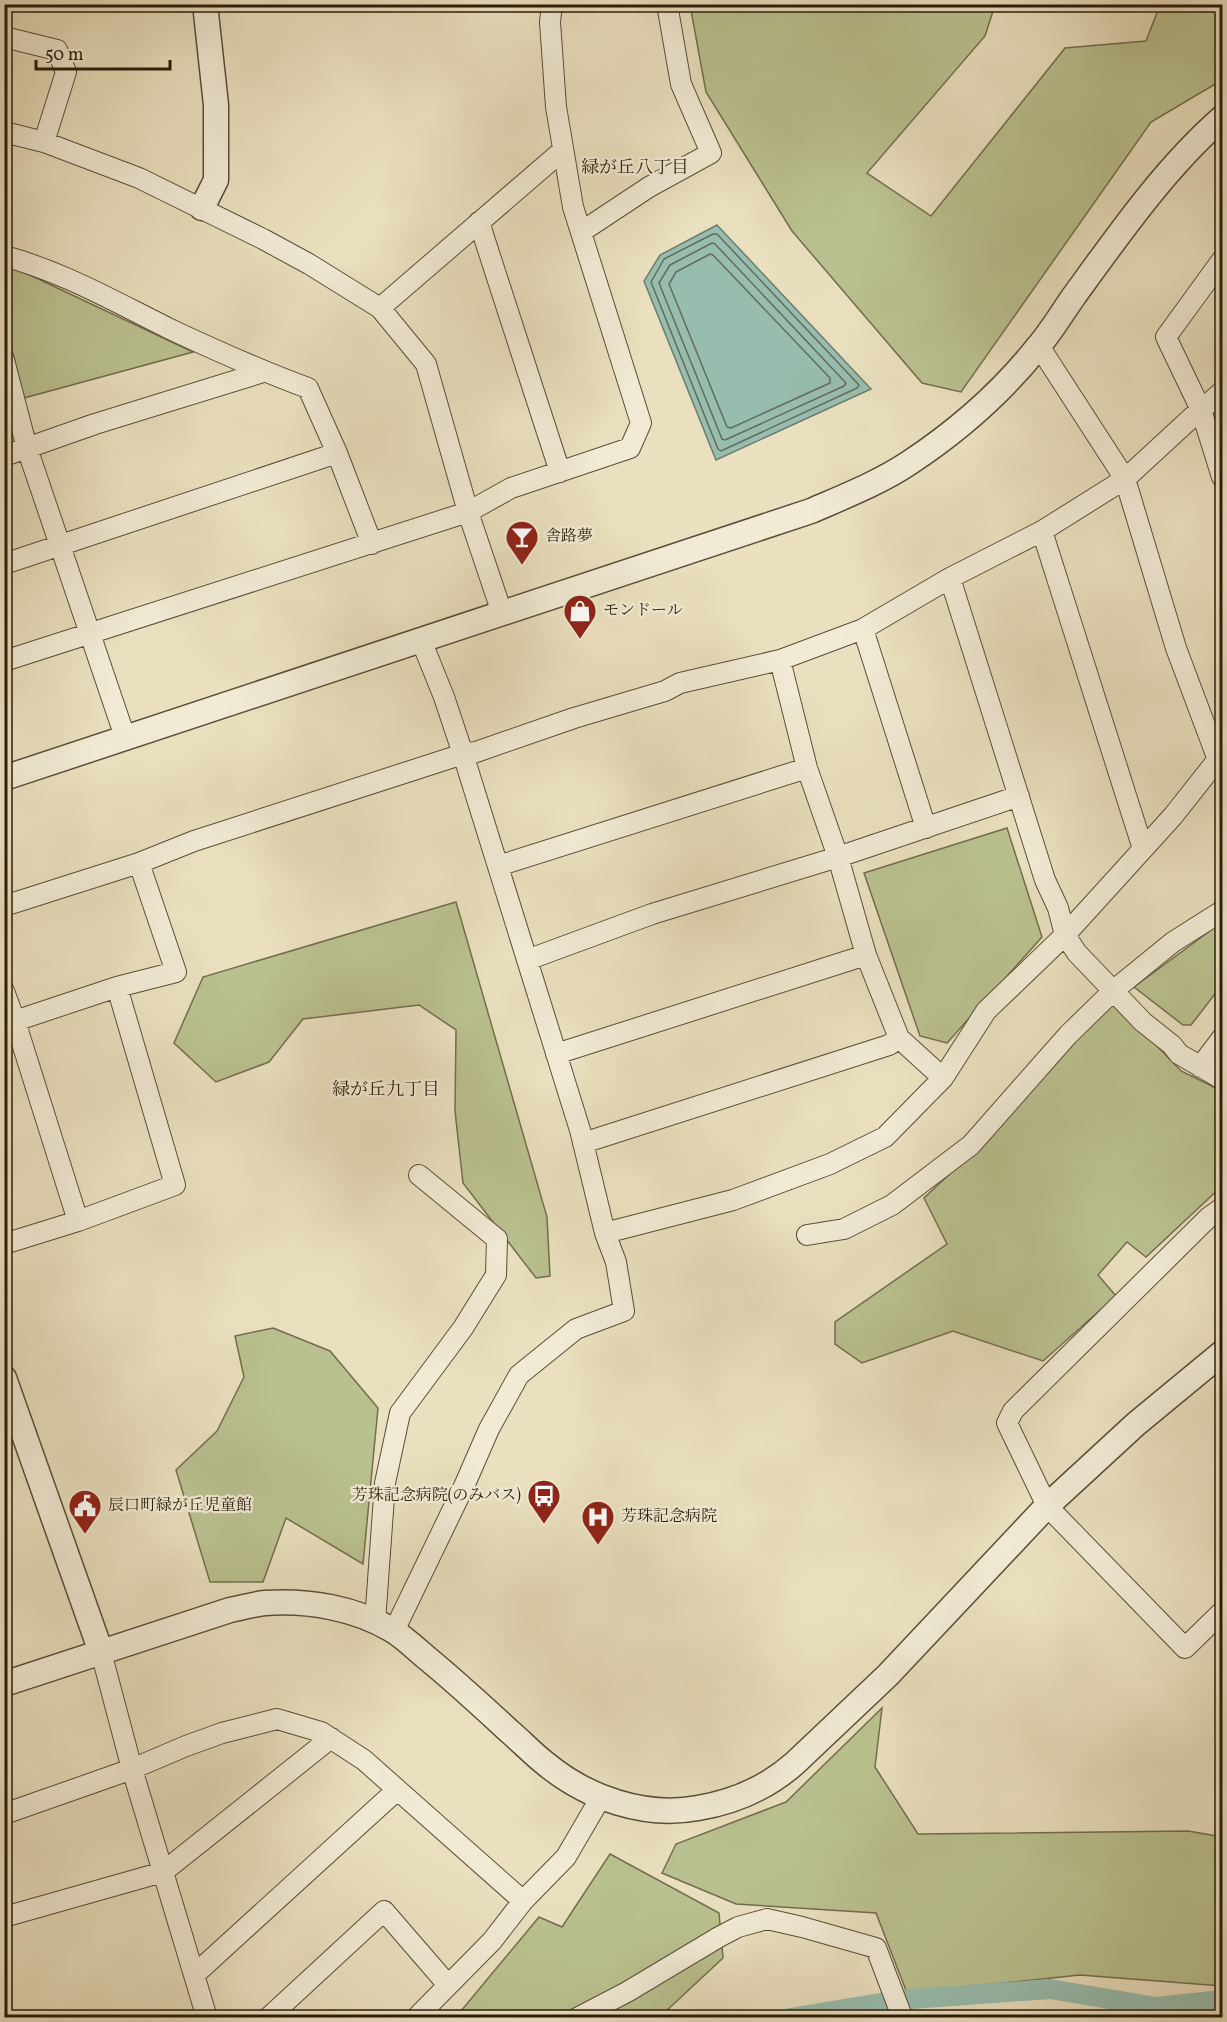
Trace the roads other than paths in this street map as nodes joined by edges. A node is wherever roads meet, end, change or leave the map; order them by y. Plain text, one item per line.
1 (205, 4) edge
2 (552, 4) edge
3 (667, 4) edge
4 (4, 37) edge
5 (1222, 118) edge
6 (4, 132) edge
7 (44, 142) junction
8 (562, 151) junction
9 (202, 208) junction
10 (480, 222) junction
11 (581, 232) junction
12 (4, 255) edge
13 (1222, 260) edge
14 (380, 308) junction
15 (1039, 346) junction
16 (4, 360) edge
17 (263, 372) junction
18 (1222, 392) edge
19 (1201, 410) junction
20 (27, 448) junction
21 (337, 453) junction
22 (4, 456) edge
23 (560, 472) junction
24 (1222, 477) edge
25 (1125, 478) junction
26 (468, 512) junction
27 (1042, 531) junction
28 (372, 544) junction
29 (60, 545) junction
30 (4, 564) edge
31 (950, 578) junction
32 (502, 613) junction
33 (863, 628) junction
34 (90, 633) junction
35 (421, 640) junction
36 (780, 660) junction
37 (4, 661) edge
38 (125, 737) junction
39 (463, 754) junction
40 (1220, 757) edge
41 (807, 768) junction
42 (4, 778) edge
43 (1019, 796) junction
44 (926, 828) junction
45 (1143, 849) junction
46 (838, 857) junction
47 (139, 863) junction
48 (498, 866) junction
49 (4, 906) edge
50 (1222, 911) edge
51 (1065, 935) junction
52 (866, 955) junction
53 (528, 960) junction
54 (117, 987) junction
55 (1114, 990) junction
56 (4, 991) edge
57 (10, 1022) edge
58 (898, 1038) junction
59 (1222, 1038) edge
60 (556, 1054) junction
61 (1200, 1067) junction
62 (943, 1078) junction
63 (1222, 1079) edge
64 (583, 1143) junction
65 (419, 1175) dead end
66 (1222, 1208) edge
67 (78, 1221) junction
68 (605, 1233) junction
69 (807, 1235) dead end
70 (4, 1244) edge
71 (1222, 1353) edge
72 (4, 1378) edge
73 (1047, 1506) junction
74 (1222, 1612) edge
75 (384, 1626) junction
76 (101, 1652) junction
77 (4, 1684) edge
78 (331, 1738) junction
79 (132, 1769) junction
80 (397, 1790) junction
81 (601, 1797) junction
82 (4, 1814) edge
83 (163, 1872) junction
84 (523, 1901) junction
85 (4, 1917) edge
86 (194, 1975) junction
87 (448, 1985) junction
88 (901, 2014) dead end
89 (207, 2018) edge
90 (267, 2018) edge
91 (416, 2018) edge
92 (577, 2018) edge

1 - 9 street
2 - 8 street
3 - 11 street
4 - 7 street
5 - 15 street
6 - 7 street
7 - 9 street
8 - 10 street
8 - 11 street
9 - 14 street
10 - 14 street
10 - 23 street
11 - 23 street
12 - 17 street
13 - 19 street
14 - 26 street
15 - 25 street
15 - 32 street
16 - 20 street
17 - 20 street
17 - 21 street
18 - 19 street
19 - 24 street
19 - 25 street
20 - 22 street
20 - 29 street
21 - 28 street
21 - 29 street
23 - 26 street
25 - 27 street
25 - 40 street
26 - 28 street
26 - 32 street
27 - 31 street
27 - 45 street
28 - 34 street
29 - 30 street
29 - 34 street
31 - 33 street
31 - 43 street
32 - 35 street
33 - 36 street
33 - 44 street
34 - 37 street
34 - 38 street
35 - 38 street
35 - 39 street
36 - 39 street
36 - 41 street
38 - 42 street
39 - 47 street
39 - 48 street
40 - 45 street
41 - 46 street
41 - 48 street
43 - 44 street
43 - 51 street
44 - 46 street
45 - 51 street
46 - 52 street
46 - 53 street
47 - 49 street
47 - 54 street
48 - 53 street
50 - 55 street
51 - 55 street
51 - 62 street
52 - 58 street
52 - 60 street
53 - 60 street
54 - 57 street
54 - 67 street
55 - 61 street
55 - 69 street
56 - 57 street
57 - 67 street
58 - 62 street
58 - 64 street
59 - 61 street
60 - 64 street
61 - 63 street
62 - 68 street
64 - 68 street
65 - 75 street
66 - 73 street
67 - 70 street
68 - 75 street
71 - 73 street
72 - 76 street
73 - 74 street
73 - 81 street
75 - 76 street
75 - 81 street
76 - 77 street
76 - 79 street
78 - 79 street
78 - 80 street
78 - 83 street
79 - 82 street
79 - 83 street
80 - 84 street
80 - 86 street
81 - 84 street
83 - 85 street
83 - 86 street
84 - 87 street
86 - 89 street
87 - 90 street
87 - 91 street
88 - 92 street

